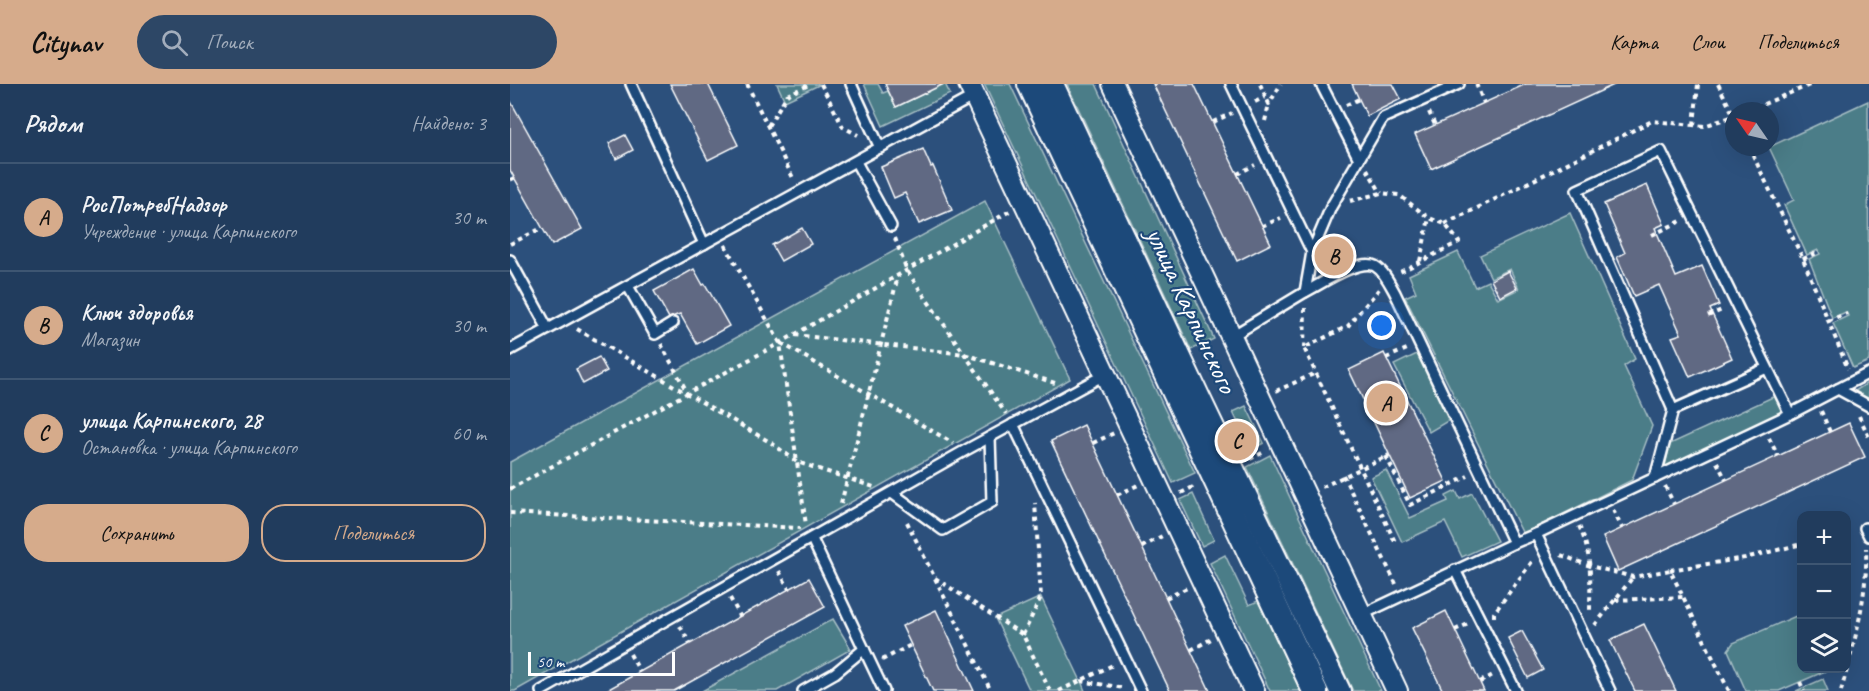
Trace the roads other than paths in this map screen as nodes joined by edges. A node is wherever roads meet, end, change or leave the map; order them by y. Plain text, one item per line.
1 (631, 84) edge
2 (851, 84) edge
3 (1030, 84) edge
4 (1053, 84) edge
5 (1113, 84) edge
6 (1231, 84) edge
7 (1321, 84) edge
8 (1459, 84) edge
9 (972, 90) edge
10 (880, 148) junction
11 (1359, 159) junction
12 (856, 162) junction
13 (891, 226) road end
14 (704, 244) junction
15 (1312, 252) junction
16 (510, 260) edge
17 (628, 286) junction
18 (1305, 292) junction
19 (673, 323) dead end
20 (548, 329) junction
21 (1232, 336) junction
22 (510, 350) edge
23 (1767, 368) junction
24 (1869, 373) edge
25 (1104, 375) junction
26 (1838, 389) junction
27 (1869, 406) edge
28 (1672, 410) junction
29 (1790, 414) junction
30 (1013, 424) junction
31 (990, 437) junction
32 (1655, 478) junction
33 (892, 493) junction
34 (1536, 534) junction
35 (812, 539) junction
36 (1514, 543) junction
37 (1455, 570) junction
38 (1360, 615) junction
39 (864, 649) junction
40 (541, 691) edge
41 (803, 691) edge
42 (884, 691) edge
43 (1141, 691) edge
44 (1254, 691) edge
45 (1316, 691) edge
46 (1340, 691) edge
47 (1397, 691) edge
48 (1516, 691) edge
49 (1610, 691) edge

1 - 14 lane
2 - 10 lane
3 - 45 street, улица Карпинского
4 - 46 street, улица Карпинского
5 - 21 street
6 - 15 lane
7 - 11 lane
8 - 11 lane
9 - 10 lane
9 - 25 street
10 - 12 lane
11 - 15 lane
12 - 13 lane
12 - 14 lane
14 - 17 lane
15 - 18 lane
16 - 20 lane
17 - 19 lane
17 - 20 lane
18 - 21 lane
18 - 36 lane
20 - 22 lane
21 - 38 street
23 - 28 lane
23 - 28 lane
23 - 29 lane
24 - 26 lane
25 - 30 lane
25 - 44 street
26 - 27 lane
26 - 29 lane
28 - 32 lane
29 - 32 lane
30 - 31 lane
30 - 43 lane
31 - 33 lane
31 - 33 lane
32 - 34 lane
33 - 35 lane
34 - 36 lane
34 - 49 lane
35 - 39 lane
35 - 40 lane
36 - 37 lane
37 - 38 lane
37 - 48 lane
38 - 47 street
39 - 41 lane
39 - 42 lane

